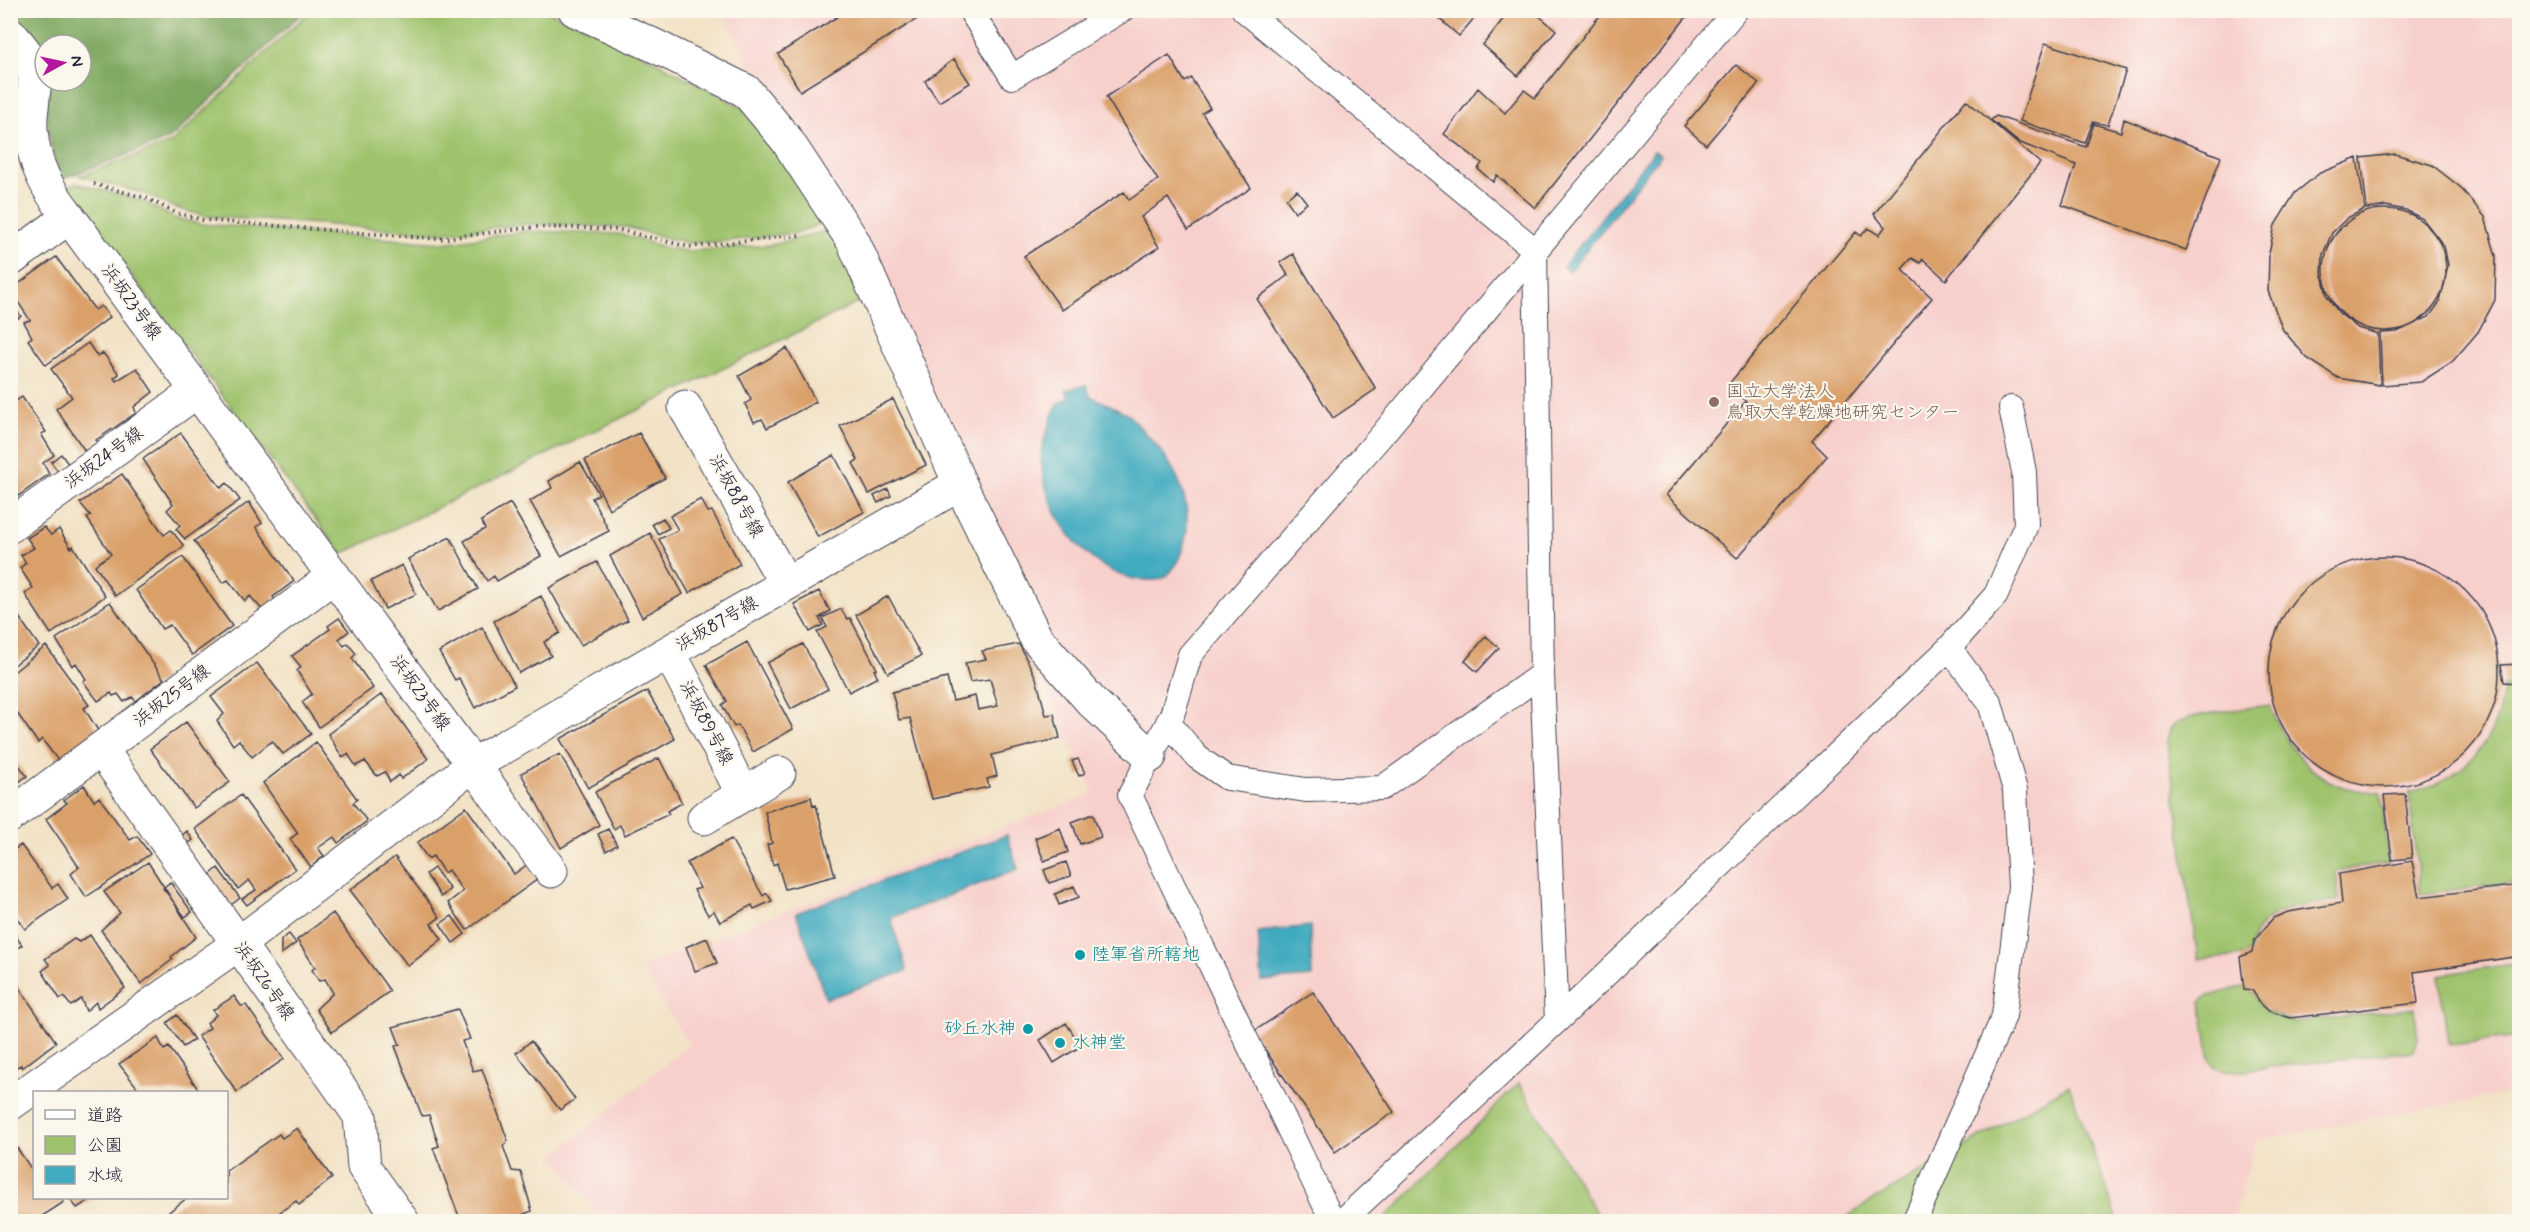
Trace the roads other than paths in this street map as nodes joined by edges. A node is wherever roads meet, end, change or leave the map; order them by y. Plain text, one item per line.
1 (575, 10) edge
2 (970, 10) edge
3 (1122, 10) edge
4 (1244, 10) edge
5 (1736, 10) edge
6 (10, 34) edge
7 (69, 217) junction
8 (1535, 249) junction
9 (10, 260) edge
10 (197, 391) junction
11 (685, 407) dead end
12 (2011, 408) dead end
13 (960, 484) junction
14 (10, 526) edge
15 (334, 576) junction
16 (786, 584) junction
17 (1949, 648) junction
18 (669, 652) junction
19 (1542, 674) junction
20 (1168, 722) junction
21 (101, 749) junction
22 (1150, 756) junction
23 (473, 765) junction
24 (779, 773) dead end
25 (743, 794) junction
26 (10, 816) edge
27 (704, 818) dead end
28 (552, 871) dead end
29 (238, 944) junction
30 (1557, 1021) junction
31 (10, 1104) edge
32 (403, 1221) edge
33 (1333, 1221) edge
34 (1341, 1221) edge
35 (1914, 1221) edge

1 - 13 street
2 - 3 lane
4 - 8 lane
5 - 8 lane
6 - 7 street, 浜坂23号線
7 - 9 street
7 - 10 street, 浜坂23号線
8 - 19 lane
8 - 20 lane
10 - 14 street, 浜坂24号線
10 - 15 street, 浜坂23号線
11 - 16 street, 浜坂88号線
12 - 17 lane
13 - 16 street, 浜坂87号線
13 - 22 street
15 - 21 street, 浜坂25号線
15 - 23 street, 浜坂23号線
16 - 18 street, 浜坂87号線
17 - 30 lane
17 - 35 lane
18 - 23 street, 浜坂87号線
18 - 25 street, 浜坂89号線
19 - 20 lane
19 - 30 lane
20 - 22 lane
21 - 26 street, 浜坂25号線
21 - 29 street, 浜坂26号線
22 - 33 lane
23 - 28 street, 浜坂23号線
23 - 29 street
24 - 25 street
25 - 27 street
29 - 31 street
29 - 32 street, 浜坂26号線
30 - 34 lane

